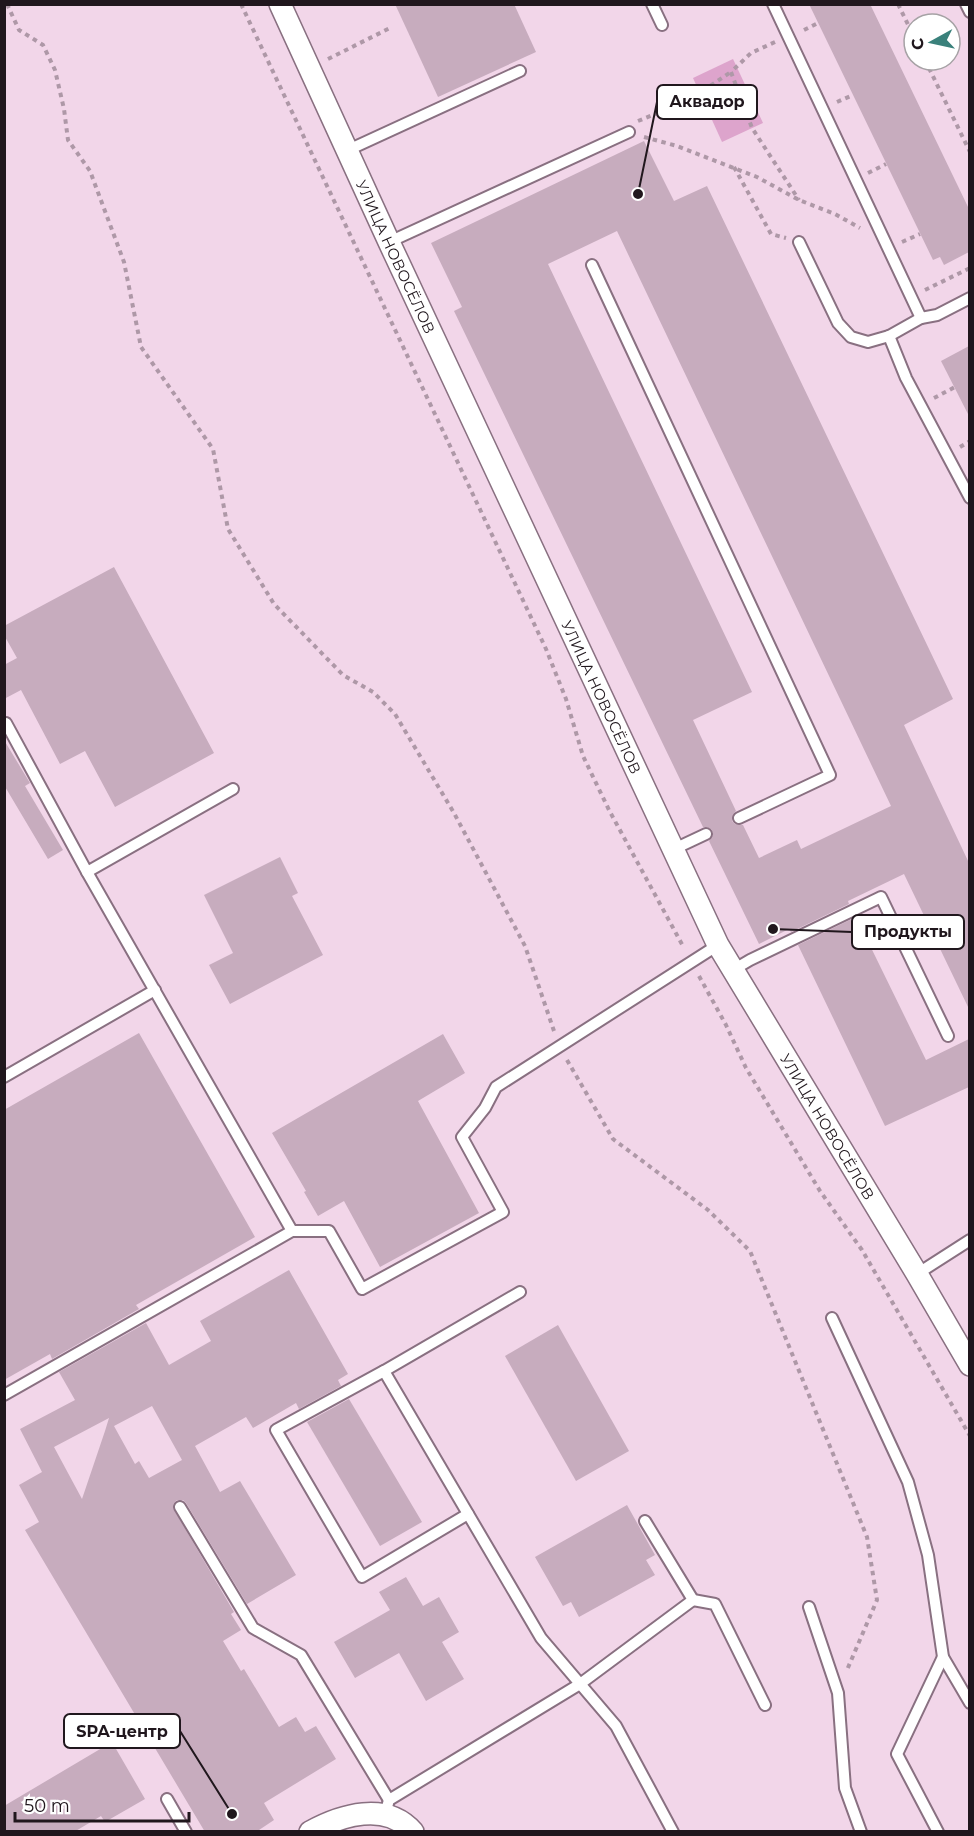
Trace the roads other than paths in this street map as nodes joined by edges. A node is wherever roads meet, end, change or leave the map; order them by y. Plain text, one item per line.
1 (280, 4) edge
2 (652, 4) edge
3 (773, 4) edge
4 (966, 4) edge
5 (969, 12) edge
6 (662, 25) dead end
7 (520, 70) dead end
8 (628, 132) road end
9 (346, 151) junction
10 (389, 242) junction
11 (799, 242) road end
12 (592, 265) dead end
13 (969, 298) edge
14 (921, 318) junction
15 (889, 336) junction
16 (969, 498) edge
17 (6, 723) dead end
18 (233, 789) dead end
19 (739, 818) dead end
20 (706, 834) dead end
21 (672, 850) junction
22 (87, 872) junction
23 (718, 945) junction
24 (733, 970) junction
25 (155, 990) junction
26 (948, 1036) dead end
27 (4, 1077) edge
28 (292, 1231) junction
29 (969, 1240) edge
30 (917, 1274) junction
31 (520, 1292) dead end
32 (832, 1317) dead end
33 (969, 1365) edge
34 (384, 1371) junction
35 (4, 1395) edge
36 (180, 1507) dead end
37 (468, 1514) junction
38 (645, 1521) dead end
39 (693, 1600) junction
40 (809, 1607) dead end
41 (943, 1657) junction
42 (579, 1684) junction
43 (969, 1703) edge
44 (765, 1704) dead end
45 (167, 1799) dead end
46 (387, 1807) junction
47 (186, 1832) edge
48 (310, 1832) edge
49 (413, 1832) edge
50 (673, 1832) edge
51 (861, 1832) edge
52 (938, 1832) edge

1 - 9 street, УЛИЦА НОВОСЁЛОВ
2 - 6 lane
3 - 14 lane
4 - 5 lane
7 - 9 lane
8 - 10 lane
9 - 10 street, УЛИЦА НОВОСЁЛОВ
10 - 21 street, УЛИЦА НОВОСЁЛОВ
11 - 15 lane
12 - 19 lane
13 - 14 lane
14 - 15 lane
15 - 16 lane
17 - 22 lane
18 - 22 lane
20 - 21 lane
21 - 23 street, УЛИЦА НОВОСЁЛОВ
22 - 25 lane
23 - 24 street, УЛИЦА НОВОСЁЛОВ
23 - 28 lane
24 - 26 lane
24 - 30 street, УЛИЦА НОВОСЁЛОВ
25 - 27 lane
25 - 28 lane
28 - 35 lane
29 - 30 lane
30 - 33 street, УЛИЦА НОВОСЁЛОВ
31 - 34 lane
32 - 41 lane
34 - 37 lane
34 - 37 lane
36 - 46 lane
37 - 42 lane
38 - 39 lane
39 - 42 lane
39 - 44 lane
40 - 51 lane
41 - 43 lane
41 - 52 lane
42 - 46 lane
42 - 50 lane
45 - 47 lane
46 - 48 street
46 - 49 street

